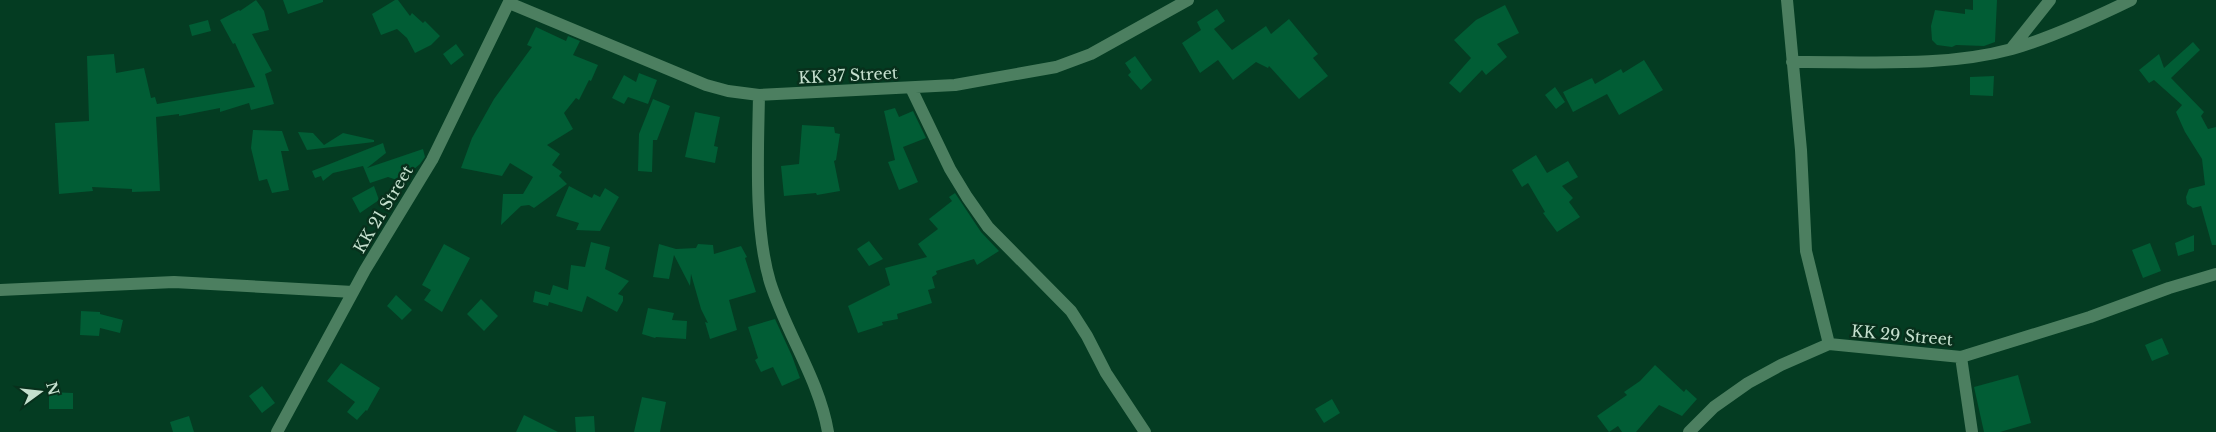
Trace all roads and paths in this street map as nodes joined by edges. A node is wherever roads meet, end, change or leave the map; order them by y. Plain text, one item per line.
1 (1188, 0) edge
2 (1787, 0) edge
3 (2050, 0) edge
4 (2131, 0) edge
5 (510, 2) edge
6 (2011, 49) junction
7 (1792, 62) junction
8 (911, 88) junction
9 (759, 95) junction
10 (2216, 274) edge
11 (0, 290) edge
12 (353, 292) junction
13 (1829, 344) junction
14 (1961, 357) junction
15 (277, 432) edge
16 (828, 432) edge
17 (1145, 432) edge
18 (1689, 432) edge
19 (1972, 432) edge

1 - 8 street, KK 37 Street
2 - 7 street
3 - 6 street
4 - 6 street
5 - 9 street, KK 37 Street
5 - 12 street, KK 21 Street
6 - 7 street
7 - 13 street
8 - 9 street, KK 37 Street
8 - 17 street
9 - 16 street
10 - 14 street, KK 29 Street
11 - 12 street
12 - 15 street, KK 21 Street
13 - 14 street, KK 29 Street
13 - 18 street, KK 29 Street
14 - 19 street

